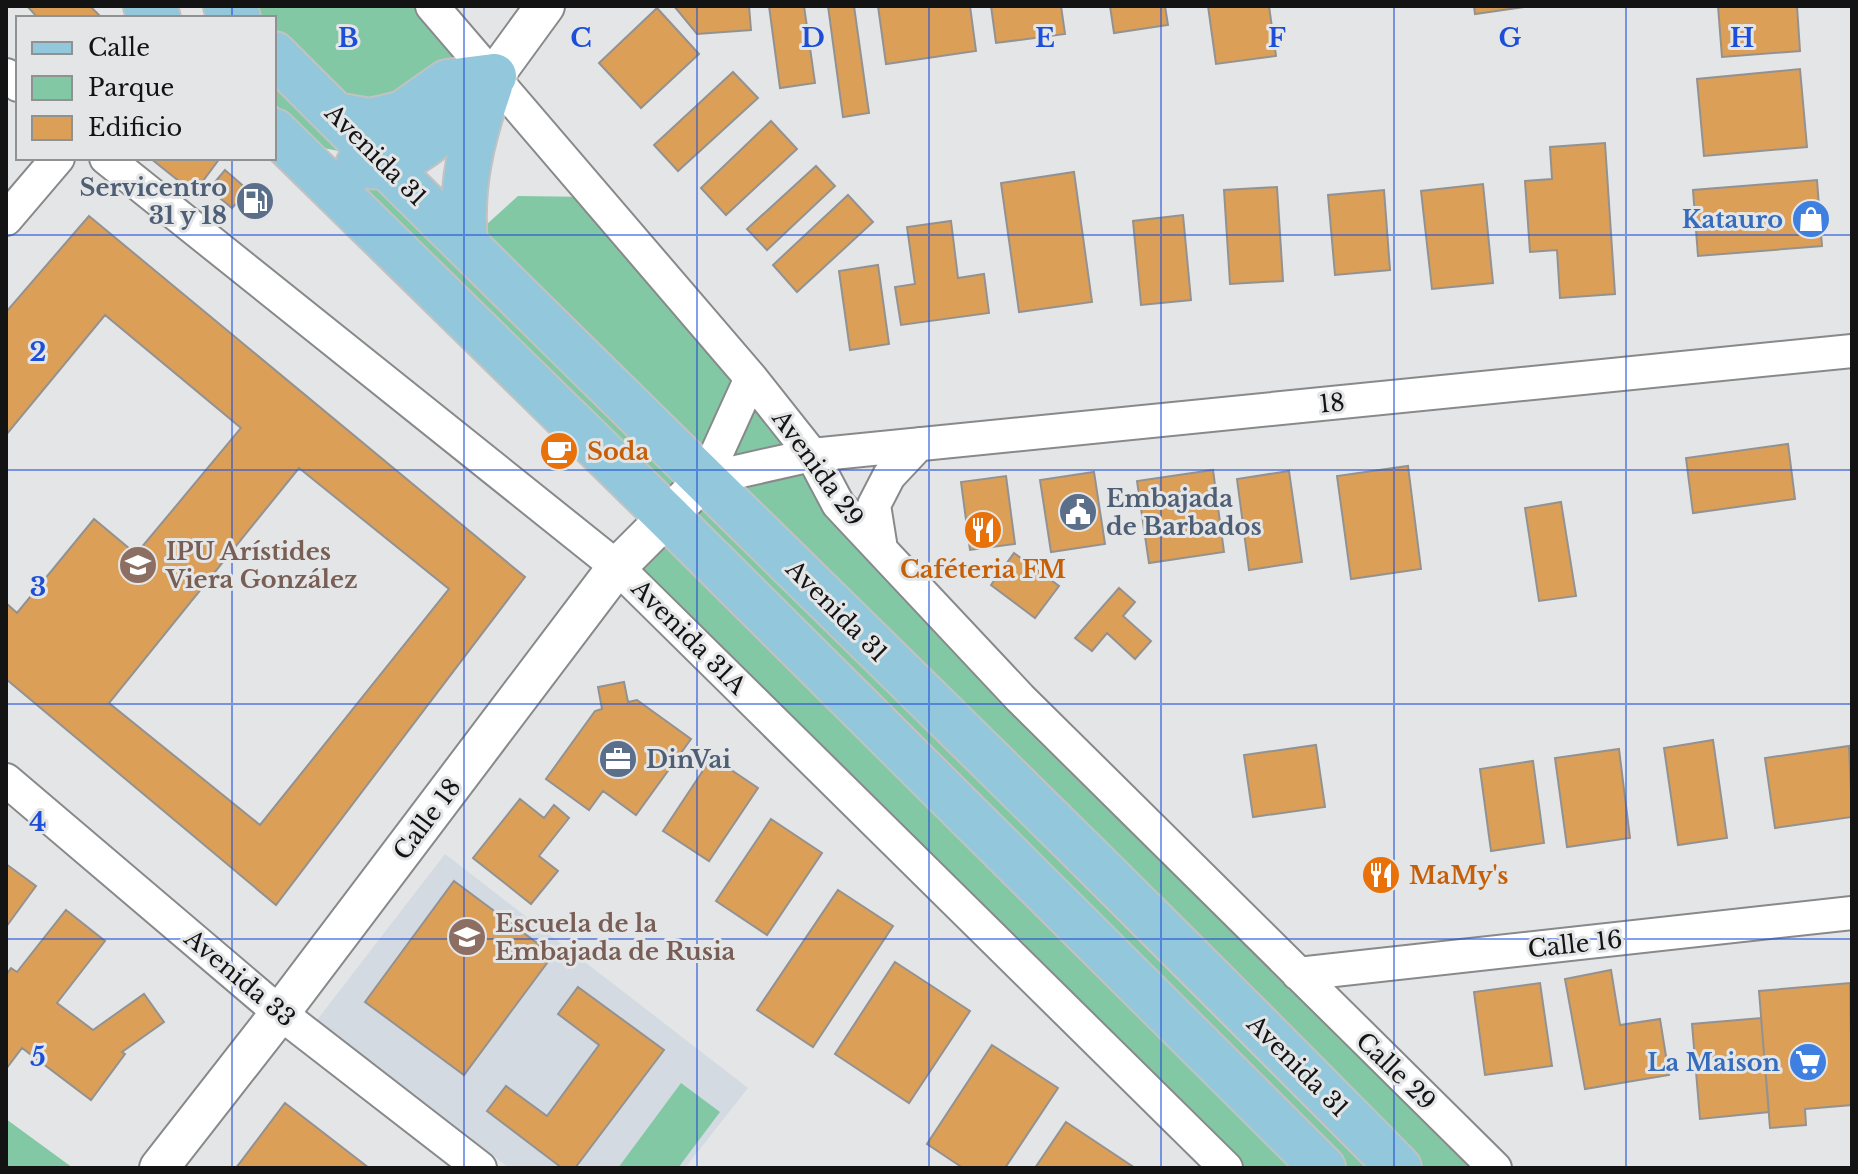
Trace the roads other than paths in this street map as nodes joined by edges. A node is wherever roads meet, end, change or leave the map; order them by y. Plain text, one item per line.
1 (432, 6) edge
2 (545, 6) edge
3 (276, 56) edge
4 (494, 76) junction
5 (335, 115) junction
6 (284, 141) edge
7 (56, 160) edge
8 (108, 160) edge
9 (386, 166) junction
10 (6, 219) edge
11 (465, 244) junction
12 (1852, 351) edge
13 (751, 378) junction
14 (919, 444) junction
15 (812, 455) junction
16 (705, 479) junction
17 (668, 517) junction
18 (881, 549) junction
19 (617, 567) junction
20 (6, 780) edge
21 (1852, 913) edge
22 (1298, 974) junction
23 (280, 1013) junction
24 (159, 1168) edge
25 (480, 1168) edge
26 (1226, 1168) edge
27 (1323, 1168) edge
28 (1399, 1168) edge
29 (1495, 1168) edge

1 - 4 street, Avenida 29
2 - 4 street
3 - 5 main road, Avenida 31
4 - 5 main road
4 - 9 main road
4 - 11 main road
4 - 13 street, Avenida 29
5 - 9 main road, Avenida 31
6 - 9 main road
6 - 17 main road
7 - 10 street
8 - 19 street, Avenida 31A
9 - 11 main road, Avenida 31
11 - 16 main road, Avenida 31
12 - 14 street, 18
13 - 15 street, Avenida 29
13 - 16 street, Calle 18
14 - 15 street, 18
14 - 18 street
15 - 16 street
15 - 18 street, Avenida 29
16 - 17 street, Calle 18
16 - 28 main road, Avenida 31
17 - 19 street, Calle 18
17 - 27 main road
18 - 22 street, Avenida 29
19 - 23 street, Calle 18
19 - 26 street, Avenida 31A
20 - 23 street, Avenida 33
21 - 22 street, Calle 16
22 - 29 street, Calle 29
23 - 24 street, Calle 18
23 - 25 street, Avenida 33

